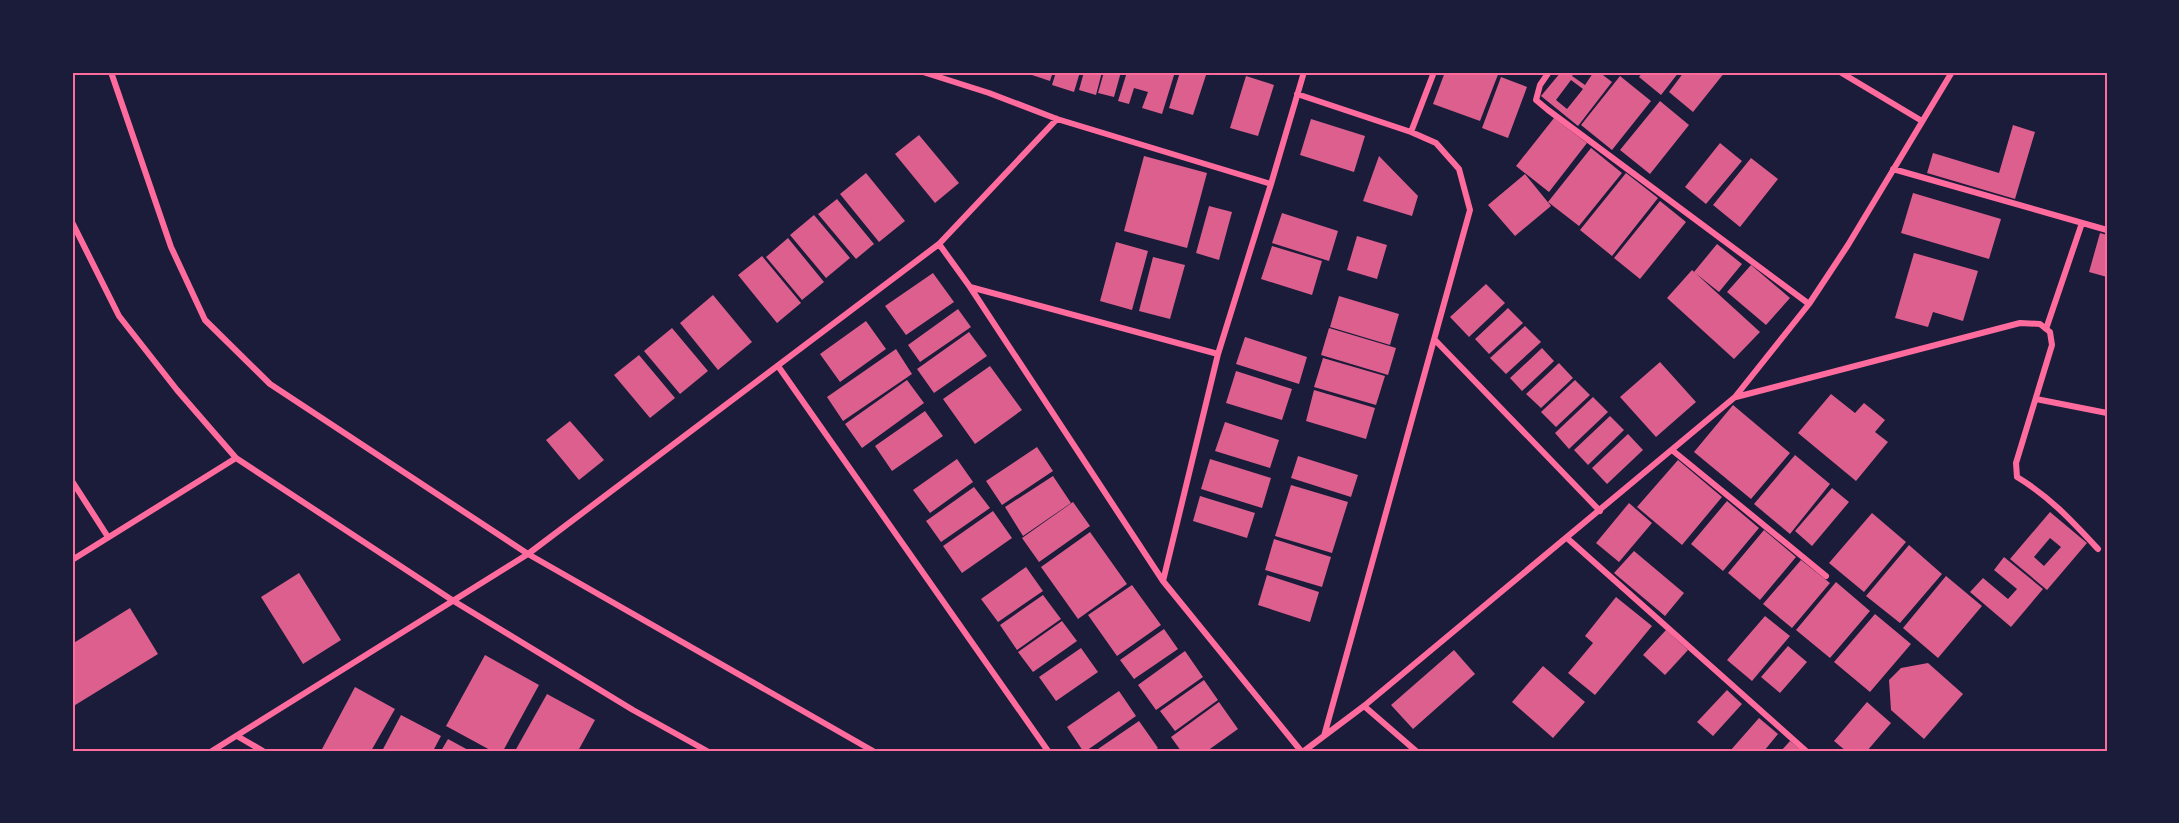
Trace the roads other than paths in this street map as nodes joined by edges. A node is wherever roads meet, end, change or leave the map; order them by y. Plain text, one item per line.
1 (111, 72) edge
2 (923, 72) edge
3 (1304, 72) edge
4 (1434, 72) edge
5 (1548, 72) edge
6 (1840, 72) edge
7 (1952, 72) edge
8 (1297, 94) junction
9 (1057, 119) junction
10 (1922, 121) junction
11 (1411, 132) junction
12 (1893, 169) junction
13 (1271, 184) junction
14 (72, 222) edge
15 (2082, 223) junction
16 (2107, 230) edge
17 (939, 244) junction
18 (970, 286) junction
19 (1809, 304) junction
20 (2046, 329) junction
21 (1435, 340) junction
22 (1218, 354) junction
23 (778, 366) junction
24 (1735, 397) junction
25 (2036, 399) junction
26 (2107, 413) edge
27 (1672, 450) junction
28 (236, 458) junction
29 (72, 481) edge
30 (1600, 511) junction
31 (108, 537) junction
32 (1567, 538) junction
33 (2098, 549) dead end
34 (528, 554) junction
35 (72, 560) edge
36 (1826, 576) dead end
37 (1163, 581) junction
38 (452, 600) junction
39 (1364, 706) junction
40 (237, 736) junction
41 (1324, 737) junction
42 (212, 751) edge
43 (263, 751) edge
44 (707, 751) edge
45 (873, 751) edge
46 (1048, 751) edge
47 (1302, 751) edge
48 (1416, 751) edge
49 (1806, 751) edge

1 - 34 street
2 - 9 street
3 - 8 street
4 - 11 street
5 - 19 street
6 - 10 street
7 - 10 street
8 - 11 street
8 - 13 street
9 - 13 street
9 - 17 street
10 - 12 street
11 - 21 street
12 - 15 street
12 - 19 street
13 - 22 street
14 - 28 street
15 - 16 street
15 - 20 street
17 - 18 street
17 - 23 street
18 - 22 street
18 - 37 street
19 - 24 street
20 - 24 street
20 - 25 street
21 - 30 street
21 - 41 street
22 - 37 street
23 - 34 street
23 - 46 street
24 - 27 street
25 - 26 street
25 - 33 street
27 - 30 street
27 - 36 street
28 - 31 street
28 - 38 street
29 - 31 street
30 - 32 street
31 - 35 street
32 - 39 street
32 - 49 street
34 - 38 street
34 - 45 street
37 - 47 street
38 - 40 street
38 - 44 street
39 - 41 street
39 - 48 street
40 - 42 street
40 - 43 street
41 - 47 street

